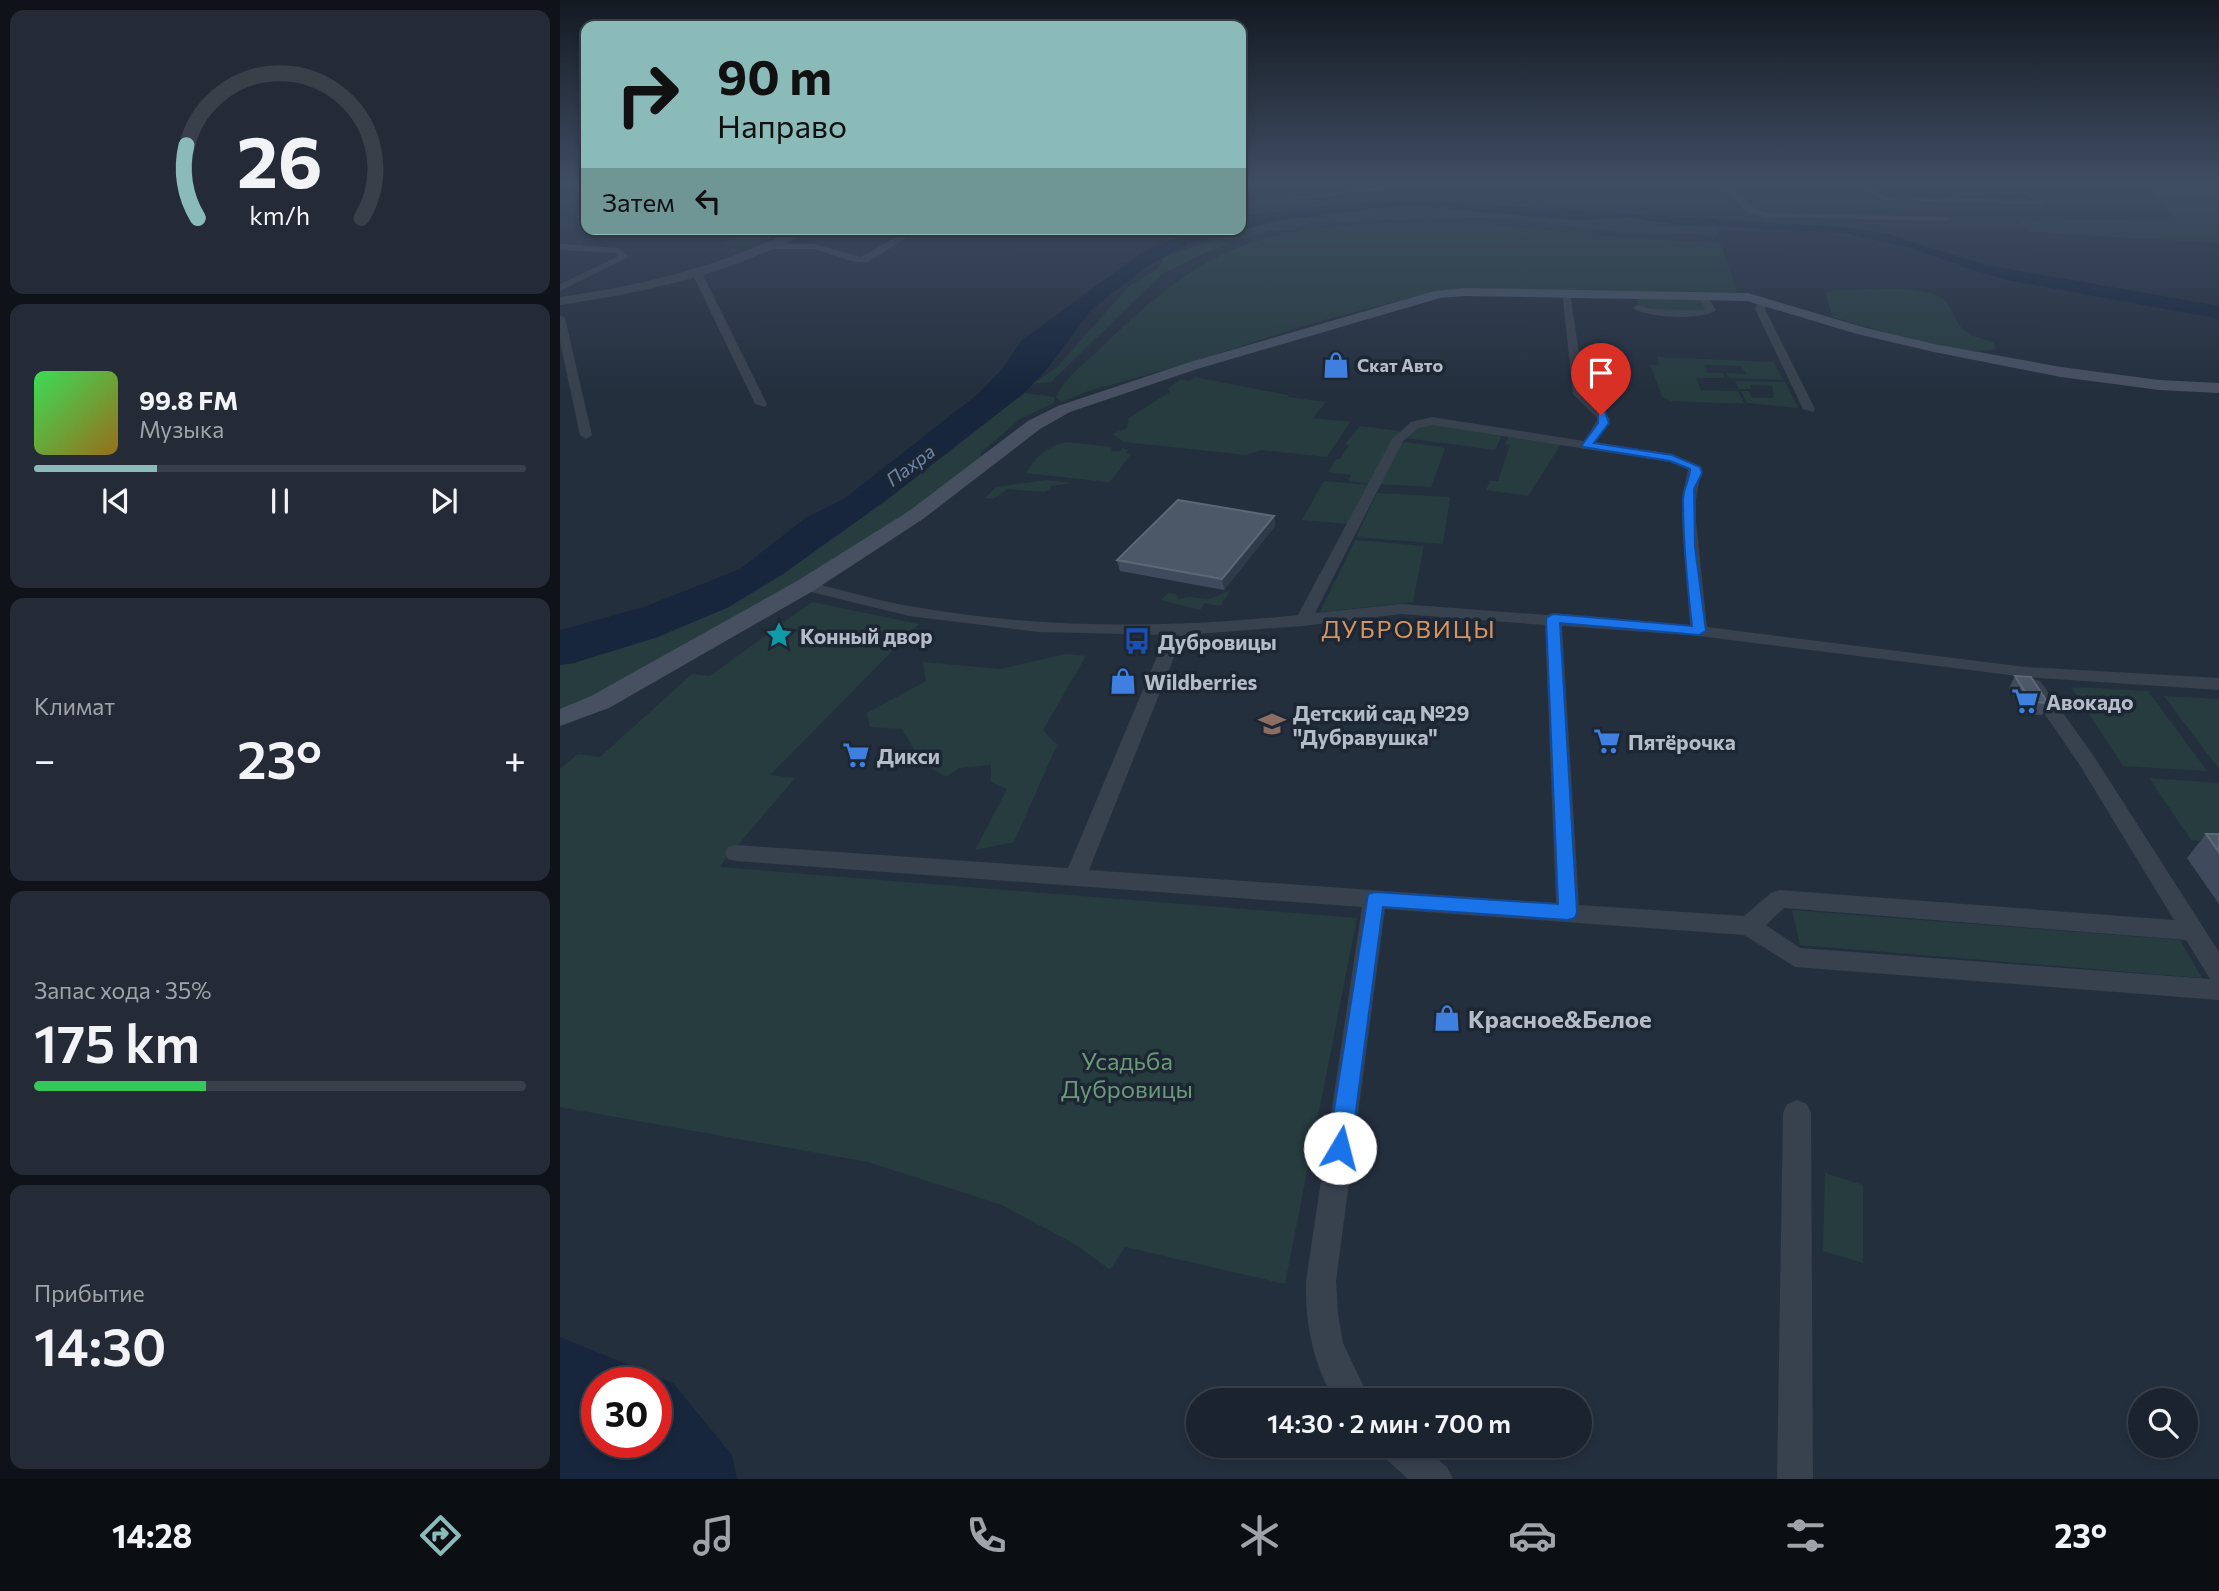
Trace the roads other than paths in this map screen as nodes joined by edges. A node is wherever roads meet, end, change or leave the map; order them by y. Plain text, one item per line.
1 (620, 252) edge
2 (758, 252) edge
3 (836, 252) edge
4 (880, 252) edge
5 (698, 275) junction
6 (560, 288) edge
7 (1565, 293) junction
8 (1629, 294) junction
9 (1702, 295) junction
10 (1762, 300) junction
11 (560, 301) edge
12 (560, 318) edge
13 (2219, 388) edge
14 (761, 404) dead end
15 (1809, 409) dead end
16 (586, 435) dead end
17 (1587, 445) junction
18 (805, 586) junction
19 (1553, 618) junction
20 (1303, 621) junction
21 (1176, 631) junction
22 (1699, 631) junction
23 (2026, 672) junction
24 (2219, 684) edge
25 (560, 718) edge
26 (736, 853) dead end
27 (1075, 878) junction
28 (1375, 899) junction
29 (1568, 912) junction
30 (1749, 926) junction
31 (2193, 931) junction
32 (2219, 972) edge
33 (2219, 990) edge
34 (1797, 1113) dead end
35 (1345, 1388) edge
36 (1411, 1458) edge
37 (1435, 1479) edge
38 (1795, 1479) edge

1 - 6 street
2 - 5 street
3 - 4 street
5 - 11 street
5 - 14 street
7 - 8 main road
7 - 17 street
7 - 18 main road
8 - 9 main road
8 - 9 street
9 - 10 main road
10 - 13 main road
10 - 15 street
12 - 16 street
17 - 20 street
17 - 22 street
18 - 21 street
18 - 25 main road
19 - 20 street
19 - 22 street
19 - 29 street
20 - 21 street
21 - 27 street
22 - 23 street
23 - 24 street
23 - 31 street
26 - 27 street
27 - 28 street
28 - 29 street
28 - 35 street
29 - 30 street
30 - 31 street
30 - 33 street
31 - 32 street
34 - 38 street
36 - 37 street

